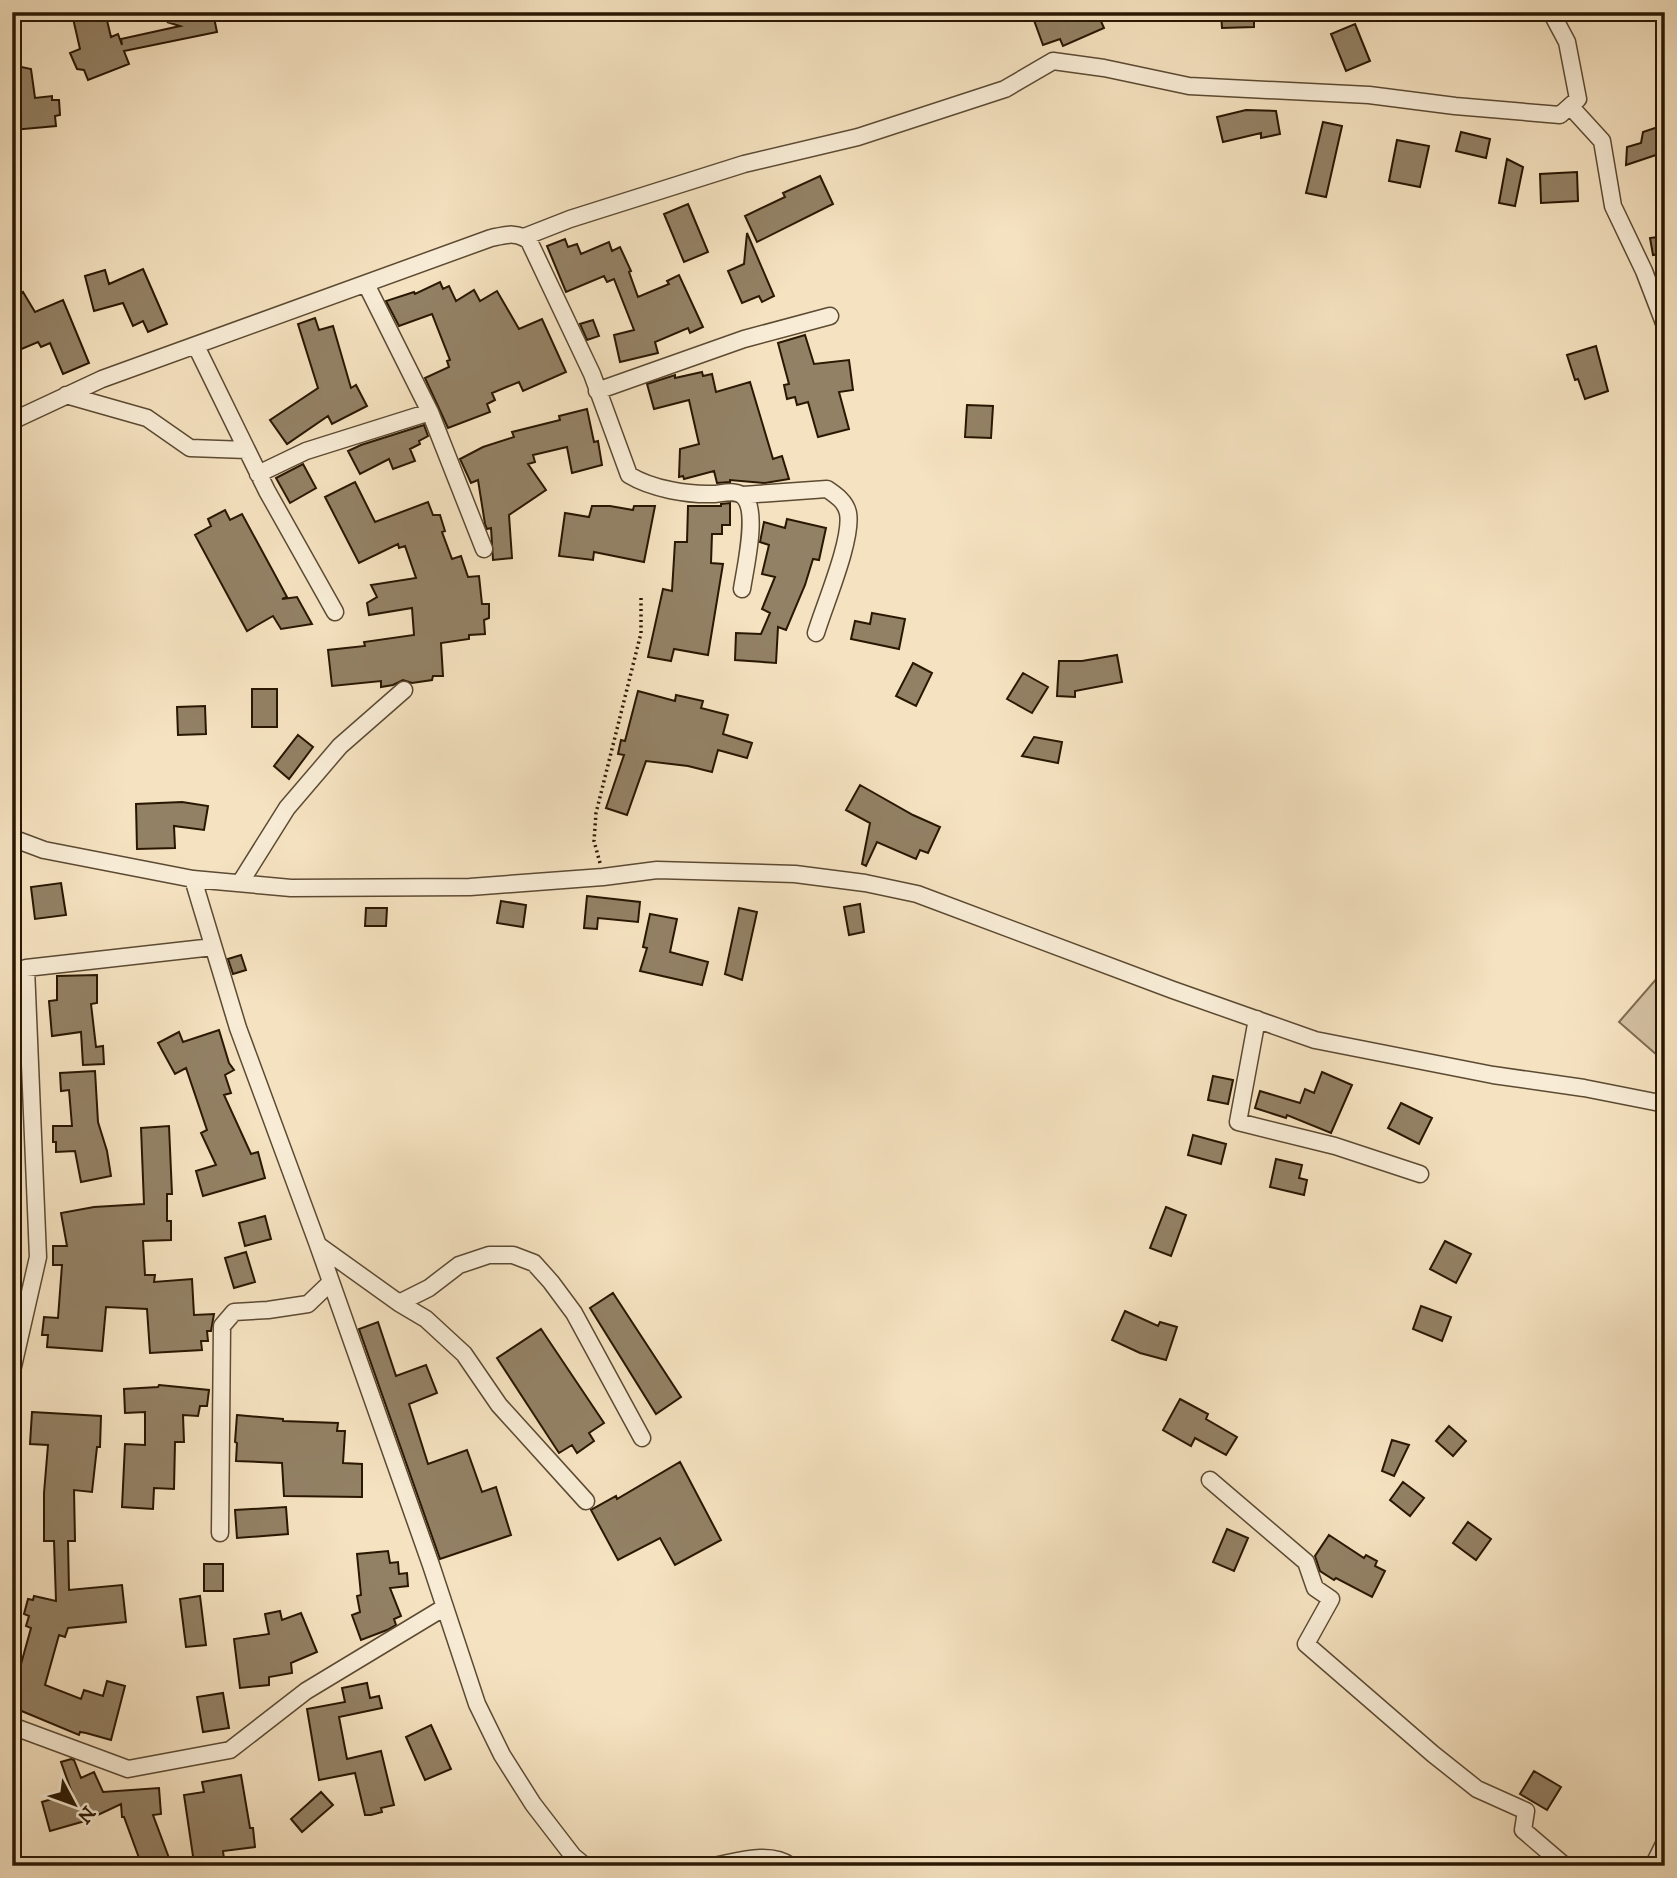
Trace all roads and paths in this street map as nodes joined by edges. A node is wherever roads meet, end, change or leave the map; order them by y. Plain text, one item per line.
1 (1551, 12) edge
2 (1570, 106) junction
3 (524, 237) junction
4 (366, 284) junction
5 (830, 316) dead end
6 (1664, 323) edge
7 (196, 346) junction
8 (597, 391) junction
9 (66, 394) junction
10 (430, 412) junction
11 (12, 421) edge
12 (247, 450) junction
13 (258, 474) junction
14 (743, 495) junction
15 (484, 549) dead end
16 (742, 589) dead end
17 (641, 595) dead end
18 (335, 612) dead end
19 (816, 633) dead end
20 (404, 690) dead end
21 (12, 838) edge
22 (603, 877) junction
23 (193, 879) junction
24 (240, 883) junction
25 (213, 947) junction
26 (1257, 1020) junction
27 (1665, 1104) edge
28 (1420, 1174) dead end
29 (318, 1245) junction
30 (331, 1282) junction
31 (400, 1303) junction
32 (12, 1371) edge
33 (642, 1438) dead end
34 (1210, 1480) dead end
35 (586, 1501) dead end
36 (220, 1533) dead end
37 (445, 1607) junction
38 (12, 1726) edge
39 (1665, 1842) edge
40 (585, 1866) edge
41 (713, 1866) edge
42 (791, 1866) edge
43 (1565, 1866) edge
44 (1653, 1866) edge

1 - 2 street
2 - 3 street
2 - 6 street
3 - 4 street
3 - 8 street
4 - 7 street
4 - 10 street
5 - 8 street
7 - 9 street
7 - 12 street
8 - 14 street
9 - 11 street
9 - 12 street
10 - 13 street
10 - 15 street
12 - 13 street
13 - 18 street
14 - 16 street
14 - 19 street
17 - 22 path
20 - 24 street
21 - 23 street
22 - 24 street
22 - 26 street
23 - 24 street
23 - 25 street
25 - 29 street
25 - 32 street
26 - 27 street
26 - 28 street
29 - 30 street
29 - 31 street
30 - 36 street
30 - 37 street
31 - 33 street
31 - 35 street
34 - 43 street
37 - 38 street
37 - 40 street
39 - 44 street
41 - 42 street

